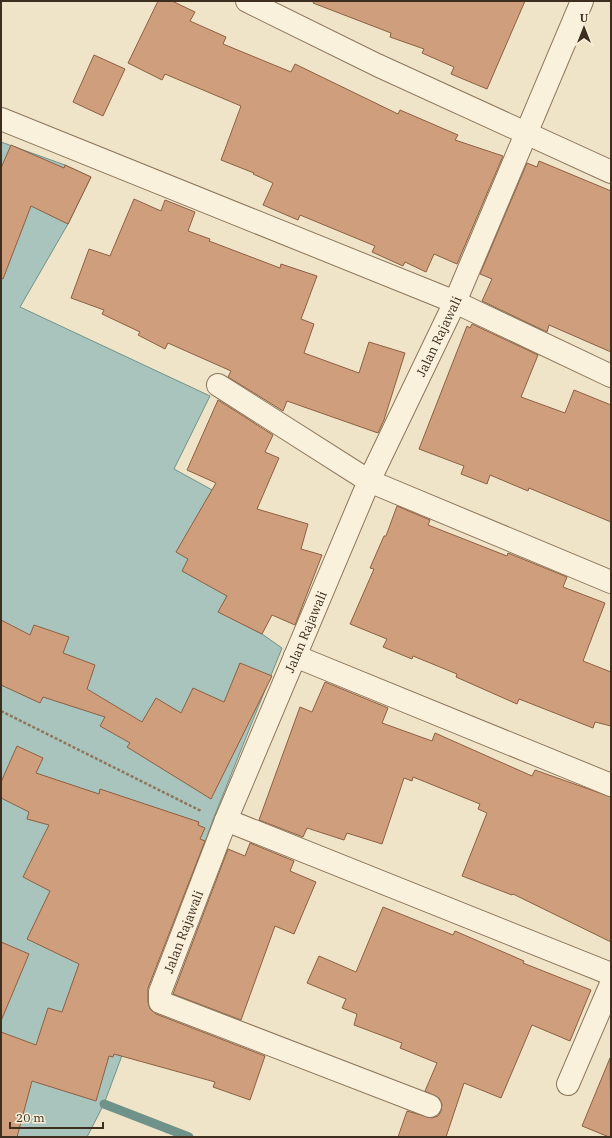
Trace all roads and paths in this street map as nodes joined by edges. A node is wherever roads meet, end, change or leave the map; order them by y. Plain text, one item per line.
1 (247, 1) edge
2 (582, 1) edge
3 (1, 120) edge
4 (525, 132) junction
5 (611, 172) edge
6 (455, 302) junction
7 (611, 376) edge
8 (218, 385) dead end
9 (369, 481) junction
10 (611, 582) edge
11 (295, 656) junction
12 (1, 711) edge
13 (611, 784) edge
14 (216, 817) junction
15 (611, 974) edge
16 (611, 984) edge
17 (568, 1084) dead end
18 (430, 1106) dead end

1 - 4 street
2 - 4 street, Jalan Rajawali
3 - 6 street
4 - 5 street
4 - 6 street, Jalan Rajawali
6 - 7 street
6 - 9 street, Jalan Rajawali
8 - 9 street
9 - 10 street
9 - 11 street, Jalan Rajawali
11 - 13 street
11 - 14 street, Jalan Rajawali
12 - 14 path
14 - 15 street
14 - 18 street, Jalan Rajawali
16 - 17 street

